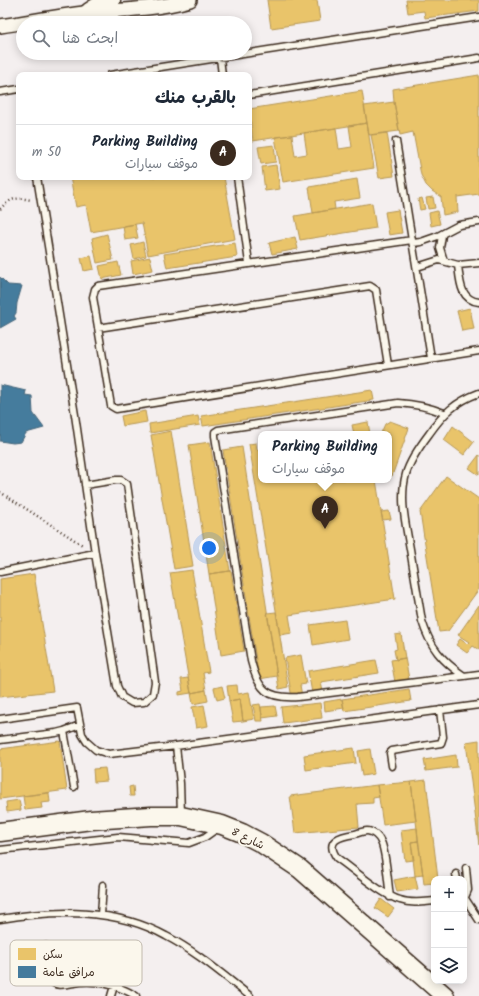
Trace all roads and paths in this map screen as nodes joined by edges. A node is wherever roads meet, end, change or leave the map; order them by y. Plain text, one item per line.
1 (110, 0) edge
2 (190, 0) edge
3 (90, 12) junction
4 (64, 16) edge
5 (479, 17) edge
6 (16, 24) edge
7 (0, 26) edge
8 (252, 53) edge
9 (479, 58) edge
10 (207, 60) edge
11 (220, 60) edge
12 (129, 72) edge
13 (222, 72) edge
14 (16, 89) edge
15 (0, 92) edge
16 (252, 95) edge
17 (396, 140) dead end
18 (38, 180) edge
19 (237, 180) edge
20 (42, 206) junction
21 (0, 209) edge
22 (479, 222) edge
23 (442, 235) junction
24 (412, 241) junction
25 (444, 261) junction
26 (249, 263) junction
27 (479, 263) edge
28 (458, 265) junction
29 (417, 267) junction
30 (479, 302) edge
31 (98, 328) junction
32 (479, 351) edge
33 (431, 358) junction
34 (388, 365) junction
35 (479, 393) edge
36 (444, 413) junction
37 (85, 485) junction
38 (0, 492) edge
39 (95, 553) junction
40 (0, 572) edge
41 (479, 674) edge
42 (464, 676) junction
43 (479, 705) edge
44 (440, 710) junction
45 (0, 719) edge
46 (80, 725) junction
47 (64, 731) junction
48 (0, 740) edge
49 (176, 746) junction
50 (392, 766) dead end
51 (74, 787) dead end
52 (181, 816) junction
53 (222, 825) junction
54 (0, 832) edge
55 (0, 850) edge
56 (466, 868) dead end
57 (467, 876) edge
58 (467, 879) edge
59 (103, 885) dead end
60 (467, 892) edge
61 (390, 896) junction
62 (431, 901) edge
63 (467, 902) edge
64 (101, 915) junction
65 (0, 919) edge
66 (479, 920) edge
67 (114, 986) joint
68 (111, 996) edge
69 (136, 996) edge
70 (250, 996) edge
71 (445, 996) edge

1 - 3 main road
2 - 3 street
3 - 4 street
5 - 8 lane
6 - 7 street
9 - 16 lane
10 - 12 lane
11 - 13 lane
14 - 15 lane
17 - 24 lane
18 - 20 lane
19 - 26 lane
20 - 21 path
20 - 37 lane
22 - 23 lane
23 - 24 lane
23 - 25 lane
24 - 26 lane
24 - 29 lane
25 - 28 lane
25 - 29 lane
26 - 31 lane
27 - 28 lane
28 - 30 lane
29 - 33 lane
31 - 34 lane
31 - 34 lane
32 - 33 lane
33 - 34 lane
35 - 36 lane
36 - 42 lane
36 - 42 lane
37 - 39 lane
37 - 39 lane
38 - 39 path
39 - 40 lane
41 - 42 lane
43 - 44 lane
44 - 49 lane
44 - 50 lane
45 - 46 lane
46 - 47 lane
46 - 49 lane
47 - 48 lane
47 - 51 lane
49 - 52 lane
52 - 53 street, شارع 8
52 - 54 street, شارع 8
53 - 55 lane
53 - 71 street, شارع 8
56 - 57 lane
58 - 60 lane
59 - 64 lane
61 - 61 lane
61 - 62 lane
63 - 66 lane
64 - 65 lane
64 - 70 lane
67 - 68 lane
67 - 69 lane

